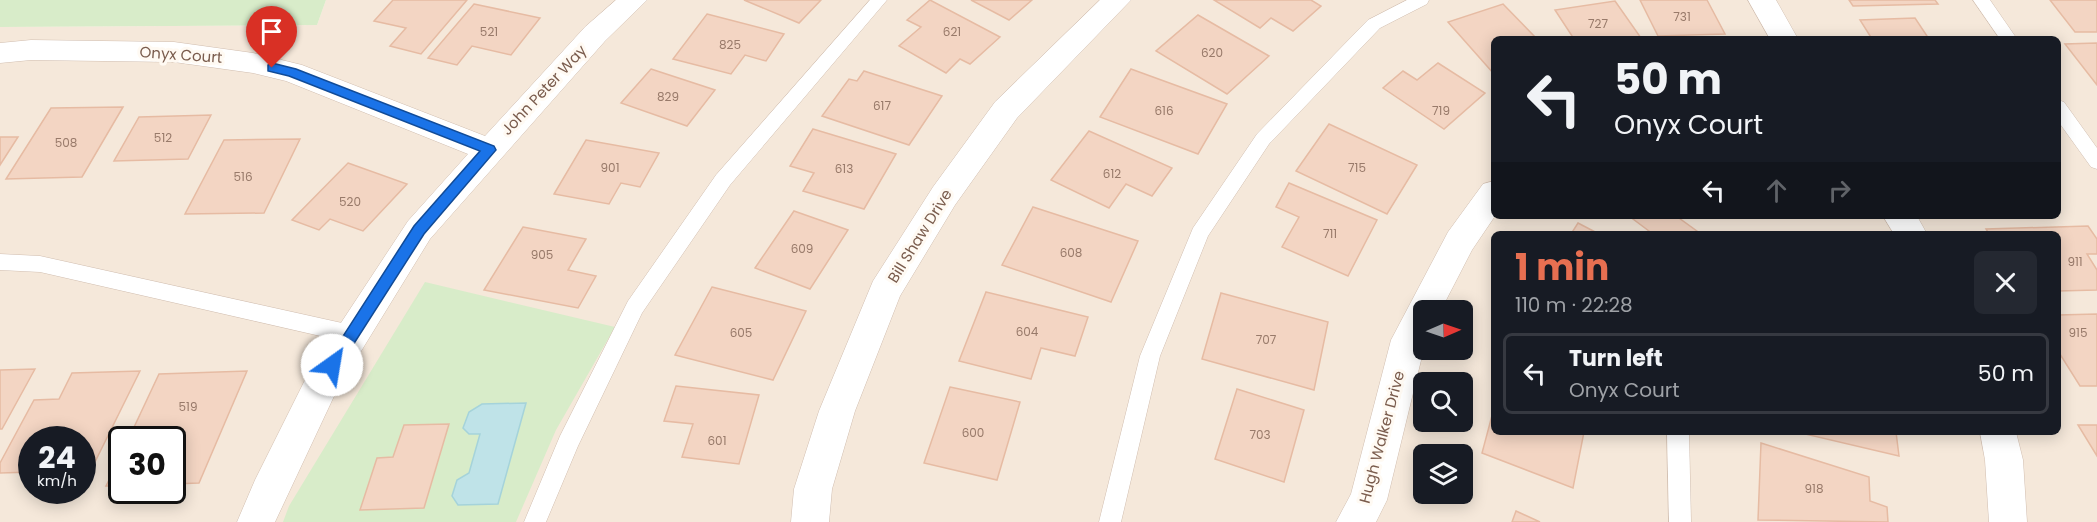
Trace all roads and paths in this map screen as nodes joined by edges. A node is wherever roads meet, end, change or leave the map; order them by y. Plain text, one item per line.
1 (633, 0) edge
2 (879, 0) edge
3 (1117, 0) edge
4 (1421, 0) edge
5 (1762, 0) edge
6 (1981, 0) edge
7 (1782, 36) edge
8 (2007, 36) edge
9 (0, 53) edge
10 (2061, 111) edge
11 (489, 150) junction
12 (2097, 162) edge
13 (1491, 197) edge
14 (0, 262) edge
15 (351, 334) junction
16 (1678, 435) edge
17 (1999, 435) edge
18 (256, 522) edge
19 (535, 522) edge
20 (810, 522) edge
21 (1110, 522) edge
22 (1355, 522) edge
23 (1680, 522) edge
24 (2008, 522) edge

1 - 11 street, John Peter Way
2 - 19 lane
3 - 20 street, Bill Shaw Drive
4 - 21 lane
5 - 7 street
6 - 8 lane
9 - 11 street, Onyx Court
10 - 12 lane
11 - 15 street, John Peter Way
13 - 22 street, Hugh Walker Drive
14 - 15 lane
15 - 18 street, John Peter Way
16 - 23 lane
17 - 24 street

